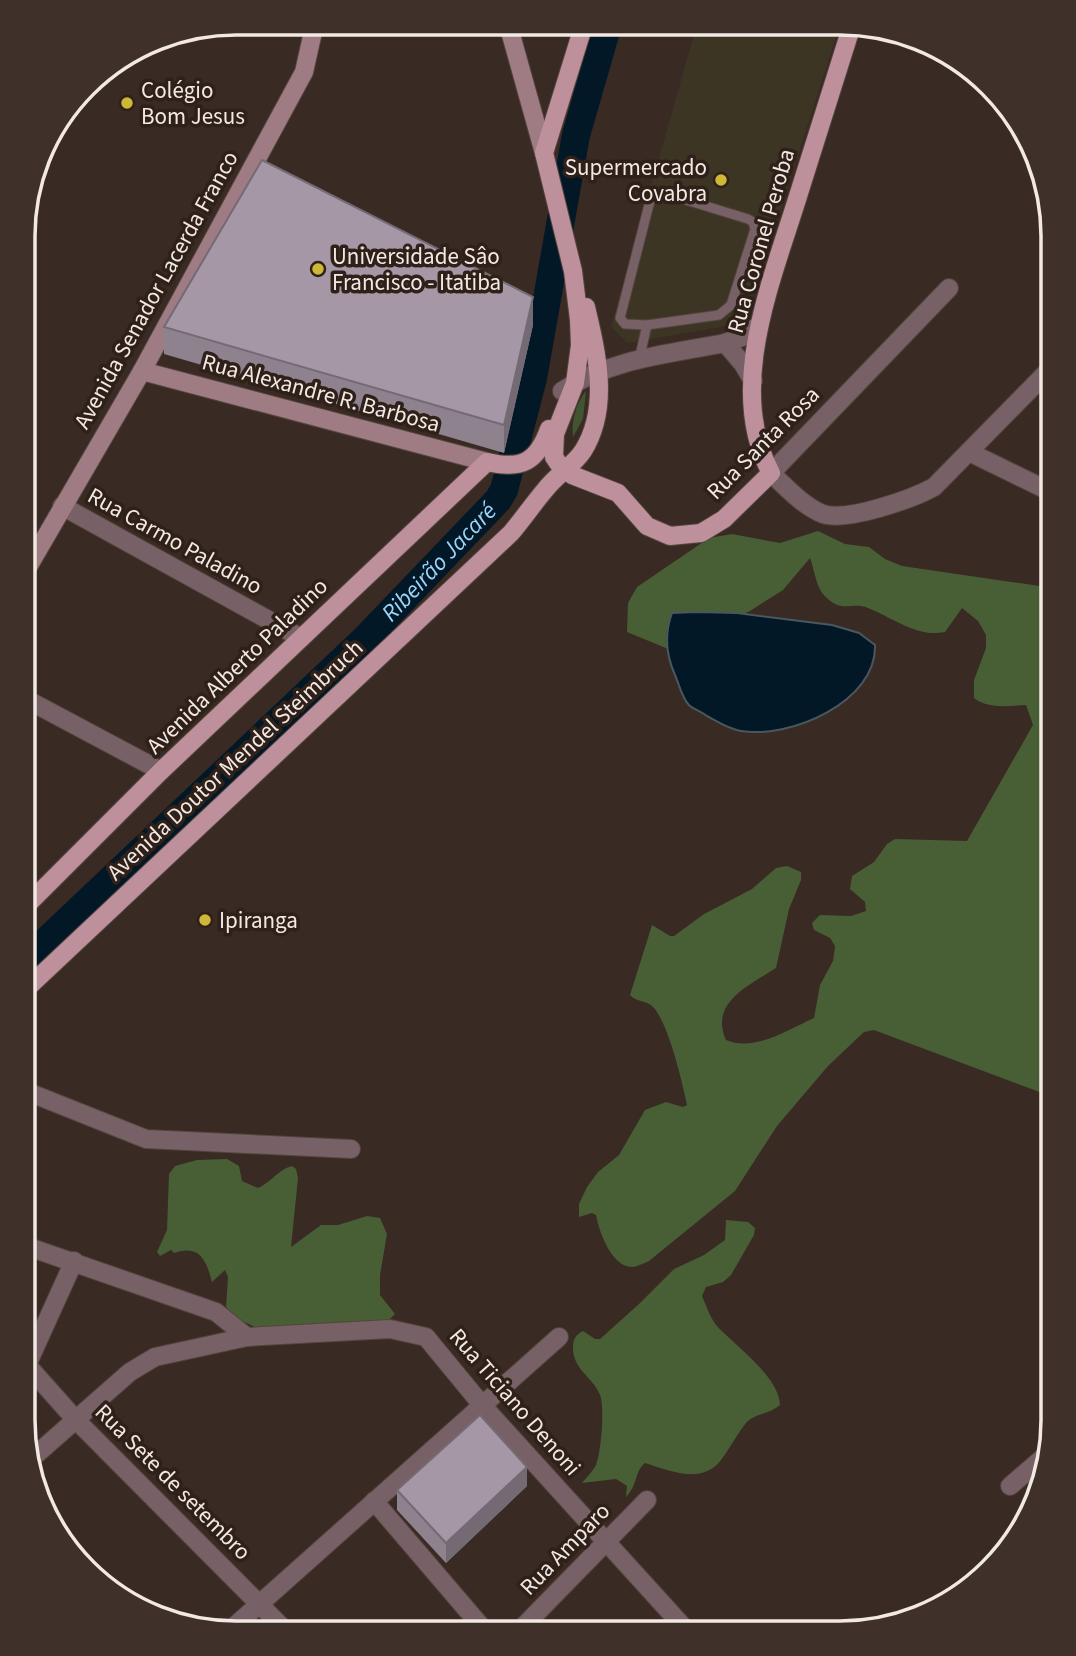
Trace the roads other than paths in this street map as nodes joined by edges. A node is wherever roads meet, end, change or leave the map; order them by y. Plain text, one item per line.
1 (312, 35) edge
2 (511, 35) edge
3 (581, 35) edge
4 (848, 36) edge
5 (544, 153) junction
6 (573, 271) junction
7 (949, 288) dead end
8 (647, 326) junction
9 (758, 326) junction
10 (724, 343) junction
11 (639, 360) junction
12 (142, 371) junction
13 (599, 372) junction
14 (1041, 378) edge
15 (753, 381) junction
16 (568, 387) junction
17 (969, 452) junction
18 (491, 463) junction
19 (565, 470) junction
20 (771, 473) junction
21 (1041, 487) edge
22 (62, 506) junction
23 (35, 554) edge
24 (301, 638) junction
25 (35, 704) edge
26 (161, 771) junction
27 (35, 897) edge
28 (35, 981) edge
29 (35, 1095) edge
30 (351, 1149) dead end
31 (35, 1249) edge
32 (75, 1262) junction
33 (247, 1337) junction
34 (559, 1337) dead end
35 (35, 1344) edge
36 (35, 1376) edge
37 (482, 1405) junction
38 (75, 1419) junction
39 (38, 1453) edge
40 (1036, 1464) edge
41 (1010, 1486) dead end
42 (647, 1500) dead end
43 (374, 1501) junction
44 (606, 1542) junction
45 (259, 1604) junction
46 (240, 1621) edge
47 (276, 1621) edge
48 (477, 1621) edge
49 (529, 1621) edge
50 (678, 1621) edge

1 - 12 main road, Avenida Senador Lacerda Franco
2 - 5 main road
3 - 5 main road
4 - 9 main road, Rua Coronel Peroba
5 - 6 main road
6 - 13 main road, Avenida Doutor Mendel Steimbruch
6 - 16 main road
7 - 20 street, Rua Santa Rosa
8 - 8 lane
8 - 11 lane
9 - 10 street
9 - 15 main road, Rua Coronel Peroba
10 - 11 street
10 - 15 street
11 - 13 street
12 - 18 main road, Rua Alexandre R. Barbosa
12 - 22 main road, Avenida Senador Lacerda Franco
13 - 16 street
13 - 19 main road, Avenida Doutor Mendel Steimbruch
14 - 17 street
15 - 20 main road, Rua Coronel Peroba
16 - 18 main road
16 - 19 main road
17 - 20 street
17 - 21 street
18 - 24 main road, Avenida Alberto Paladino
19 - 20 main road, Rua Santa Rosa
19 - 28 main road, Avenida Doutor Mendel Steimbruch
22 - 23 main road, Avenida Senador Lacerda Franco
22 - 24 street, Rua Carmo Paladino
24 - 26 main road, Avenida Alberto Paladino
25 - 26 street
26 - 27 main road, Avenida Alberto Paladino
29 - 30 street
31 - 32 street
32 - 33 street
32 - 35 street
33 - 37 street, Rua Ticiano Denoni
33 - 38 street, Rua Ticiano Denoni
34 - 37 street
36 - 38 street, Rua Sete de setembro
37 - 43 street
37 - 44 street, Rua Ticiano Denoni
38 - 39 street, Rua Ticiano Denoni
38 - 45 street, Rua Sete de setembro
40 - 41 street
42 - 44 street, Rua Amparo
43 - 45 street
43 - 48 street
44 - 49 street, Rua Amparo
44 - 50 street, Rua Ticiano Denoni
45 - 46 street
45 - 47 street, Rua Sete de setembro

